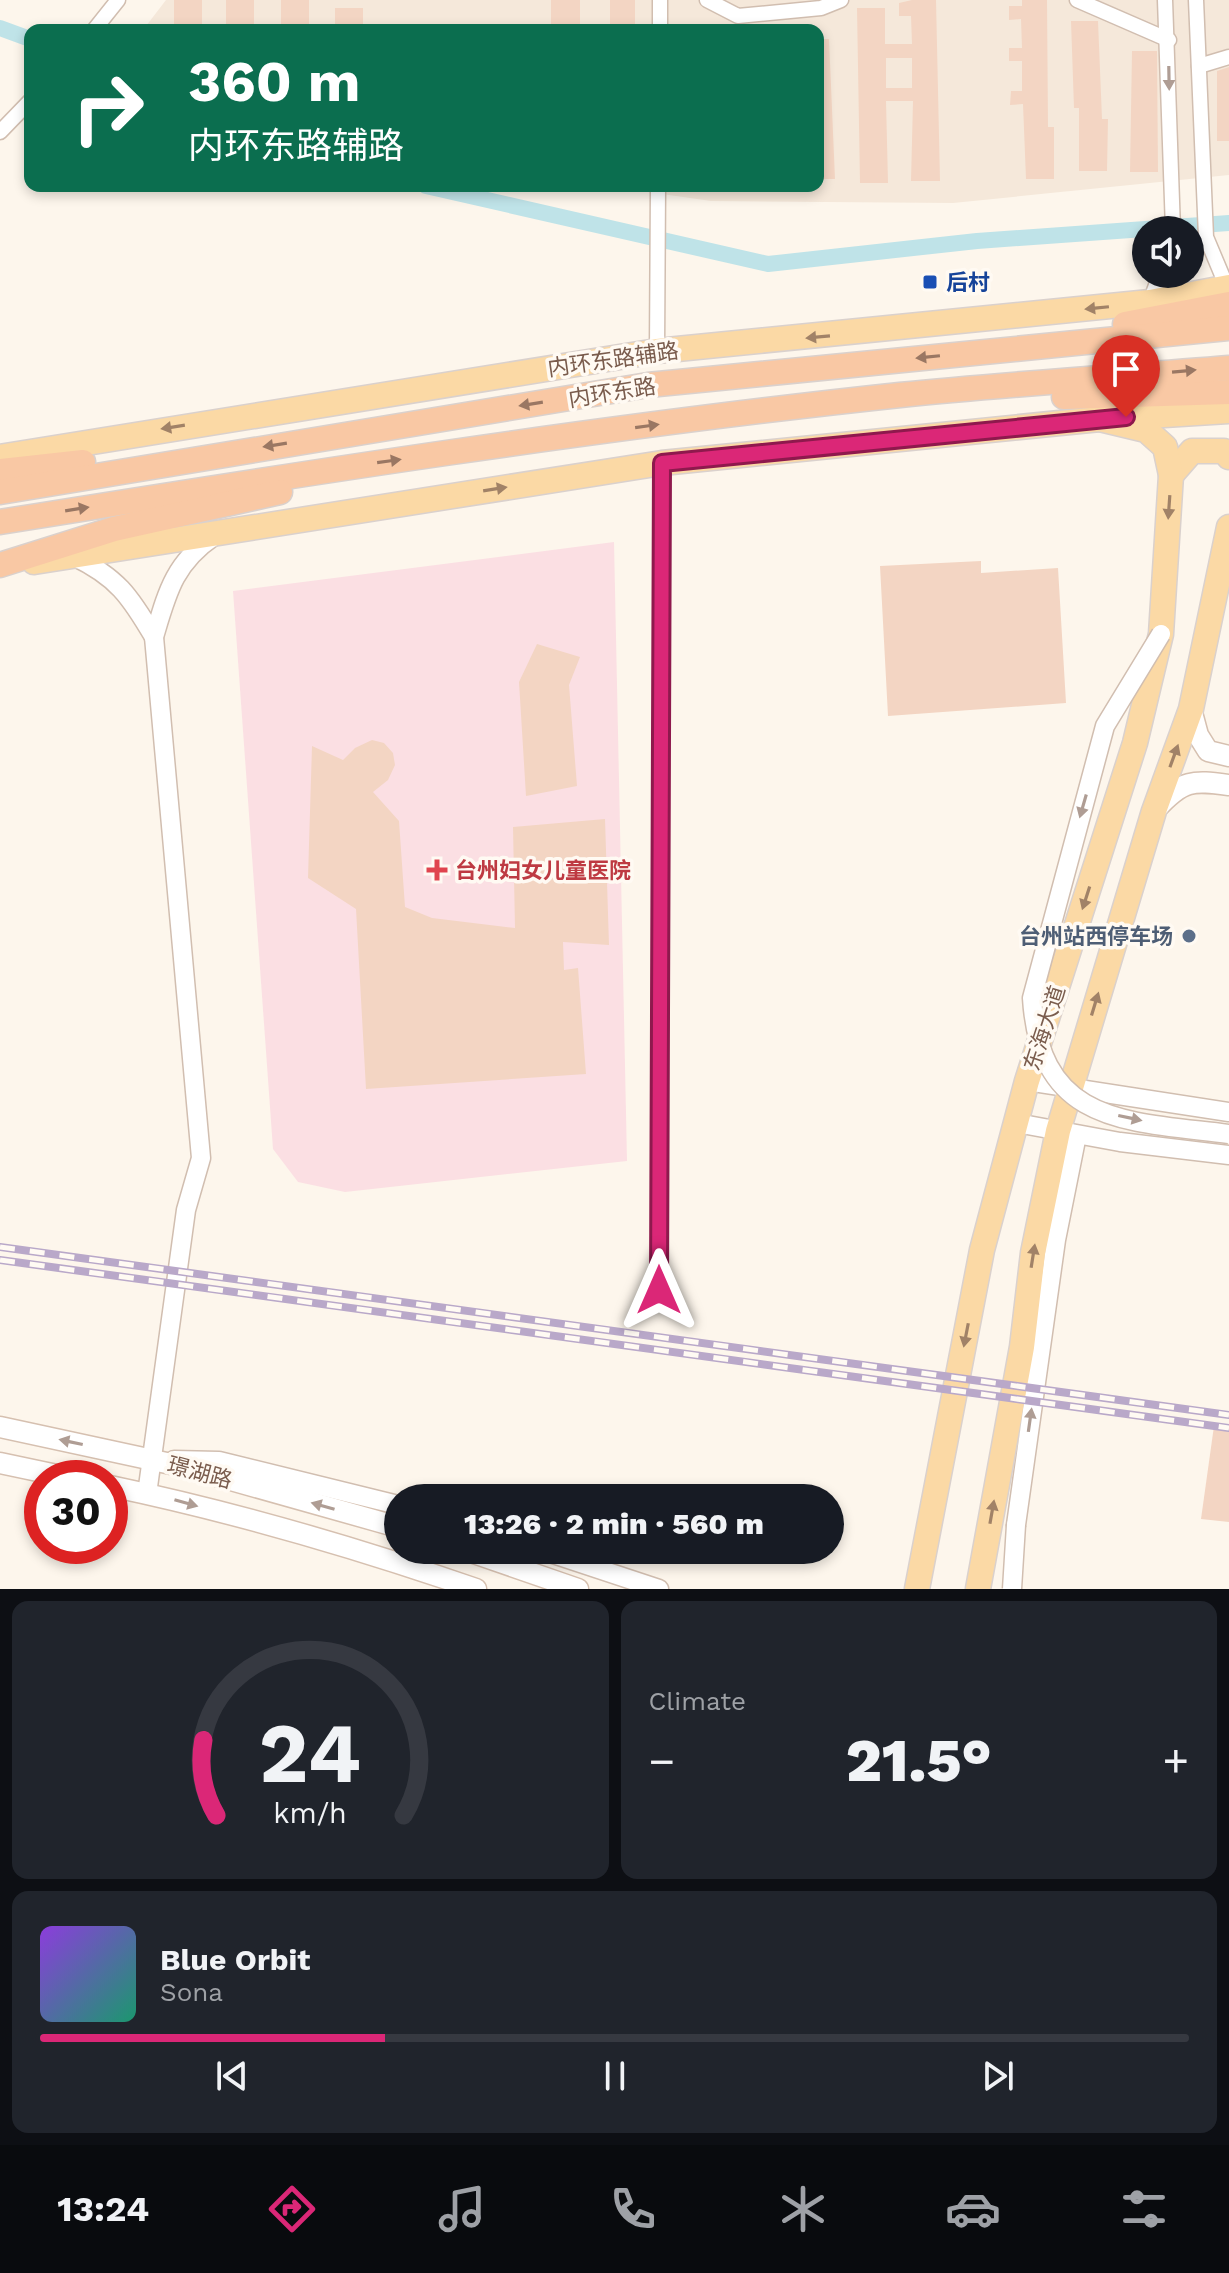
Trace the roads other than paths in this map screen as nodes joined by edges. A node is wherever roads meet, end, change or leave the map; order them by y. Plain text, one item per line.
1 (118, 0) edge
2 (660, 0) edge
3 (707, 0) edge
4 (841, 0) edge
5 (1077, 0) edge
6 (1165, 0) edge
7 (1196, 0) edge
8 (99, 24) edge
9 (660, 24) edge
10 (1169, 40) junction
11 (1229, 57) edge
12 (1199, 66) junction
13 (24, 107) edge
14 (0, 132) edge
15 (658, 192) edge
16 (1173, 216) edge
17 (1155, 288) edge
18 (1228, 293) edge
19 (1150, 302) junction
20 (1229, 328) edge
21 (657, 351) junction
22 (961, 354) junction
23 (1229, 368) edge
24 (1229, 392) edge
25 (901, 395) junction
26 (1229, 411) edge
27 (1100, 419) junction
28 (0, 457) edge
29 (205, 457) junction
30 (1229, 457) edge
31 (662, 463) junction
32 (344, 467) junction
33 (0, 471) edge
34 (1171, 475) junction
35 (0, 492) edge
36 (0, 522) edge
37 (1229, 527) edge
38 (224, 529) junction
39 (73, 556) junction
40 (0, 566) edge
41 (1161, 634) junction
42 (154, 637) junction
43 (1191, 709) junction
44 (1229, 756) edge
45 (1229, 785) edge
46 (1154, 811) junction
47 (1027, 1081) junction
48 (1069, 1090) junction
49 (1229, 1112) edge
50 (1017, 1123) junction
51 (1068, 1133) junction
52 (1229, 1134) edge
53 (1229, 1155) edge
54 (659, 1290) dead end
55 (0, 1427) edge
56 (155, 1460) junction
57 (0, 1463) edge
58 (24, 1468) edge
59 (128, 1490) edge
60 (147, 1494) junction
61 (384, 1502) edge
62 (384, 1523) edge
63 (506, 1564) edge
64 (583, 1564) edge
65 (476, 1589) edge
66 (578, 1589) edge
67 (659, 1589) edge
68 (917, 1589) edge
69 (978, 1589) edge
70 (1012, 1589) edge

1 - 8 street
2 - 9 street
3 - 4 street
5 - 10 street
6 - 10 street
7 - 12 street
10 -> 16 street
11 - 12 street
12 - 18 street
13 - 14 street
15 - 21 street
17 - 19 street
18 - 19 main road, 内环东路辅路
18 - 22 highway
19 -> 21 main road, 内环东路辅路
20 - 22 highway, 内环东路
21 -> 28 main road, 内环东路辅路
22 -> 29 highway, 内环东路
25 -> 23 highway, 内环东路
24 - 25 highway
32 -> 25 highway, 内环东路
26 - 27 main road
27 - 31 main road
27 - 34 main road, 东海大道
29 - 33 highway
29 - 35 highway, 内环东路
30 - 34 main road
38 -> 31 main road
31 - 54 street
36 -> 32 highway, 内环东路
32 - 40 highway
34 -> 41 main road, 东海大道
37 - 43 main road, 东海大道
38 - 39 main road
38 - 42 street
39 - 40 main road
39 - 42 street
41 -> 47 main road, 东海大道
41 -> 52 street, bridge
42 - 56 street
43 - 44 main road
46 -> 43 main road, 东海大道
45 - 46 main road
48 -> 46 main road, 东海大道
47 - 48 street
47 - 50 main road, 东海大道
48 - 49 street
48 - 51 main road, 东海大道
50 - 51 street
50 -> 68 main road, 东海大道
51 - 53 street
69 -> 51 main road, 东海大道
70 -> 51 street, bridge
56 -> 55 main road, 璟湖路
56 - 60 street
56 - 61 street
62 -> 56 main road, 璟湖路
57 - 58 main road
59 - 60 main road, 璟湖路
60 -> 65 main road, 璟湖路
63 - 66 main road
64 - 67 street

